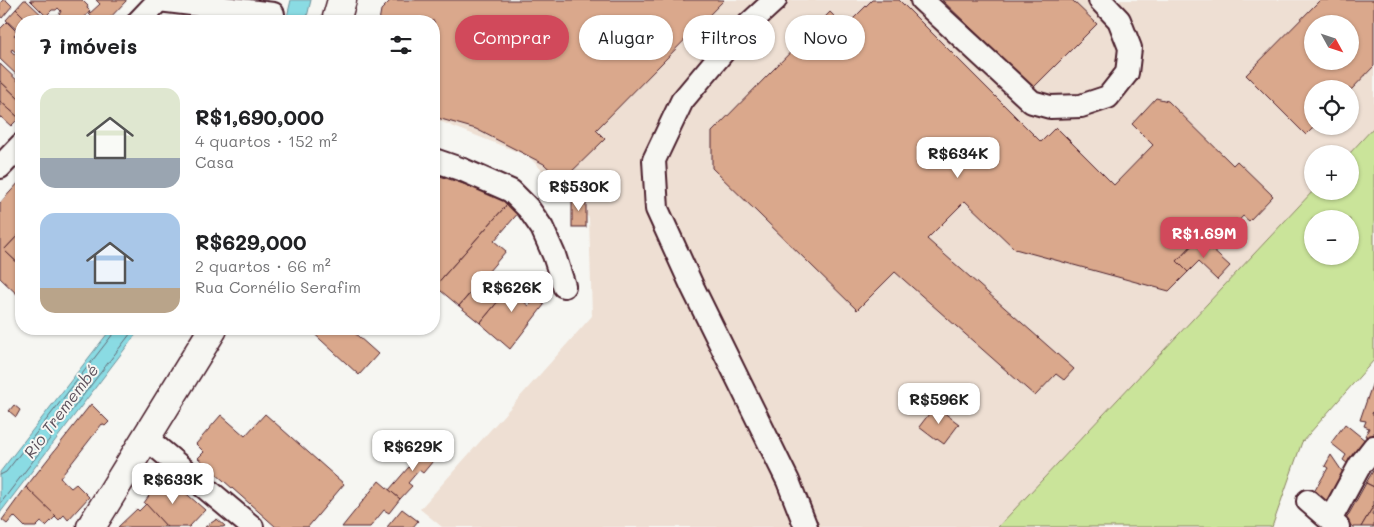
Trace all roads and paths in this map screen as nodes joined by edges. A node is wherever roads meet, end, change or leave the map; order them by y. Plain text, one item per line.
1 (159, 0) edge
2 (342, 0) edge
3 (775, 0) edge
4 (922, 0) edge
5 (1100, 0) edge
6 (273, 14) dead end
7 (145, 15) edge
8 (338, 15) edge
9 (15, 151) edge
10 (440, 162) edge
11 (0, 167) edge
12 (564, 286) dead end
13 (209, 335) edge
14 (146, 438) junction
15 (1374, 447) edge
16 (1308, 501) dead end
17 (1334, 523) edge
18 (91, 527) edge
19 (252, 527) edge
20 (806, 527) edge

1 - 6 street
1 - 7 street
2 - 8 main road
3 - 20 street
4 - 5 street
9 - 11 street
10 - 12 street
13 - 14 main road
14 - 18 main road
14 - 19 street
15 - 17 street
16 - 17 street

